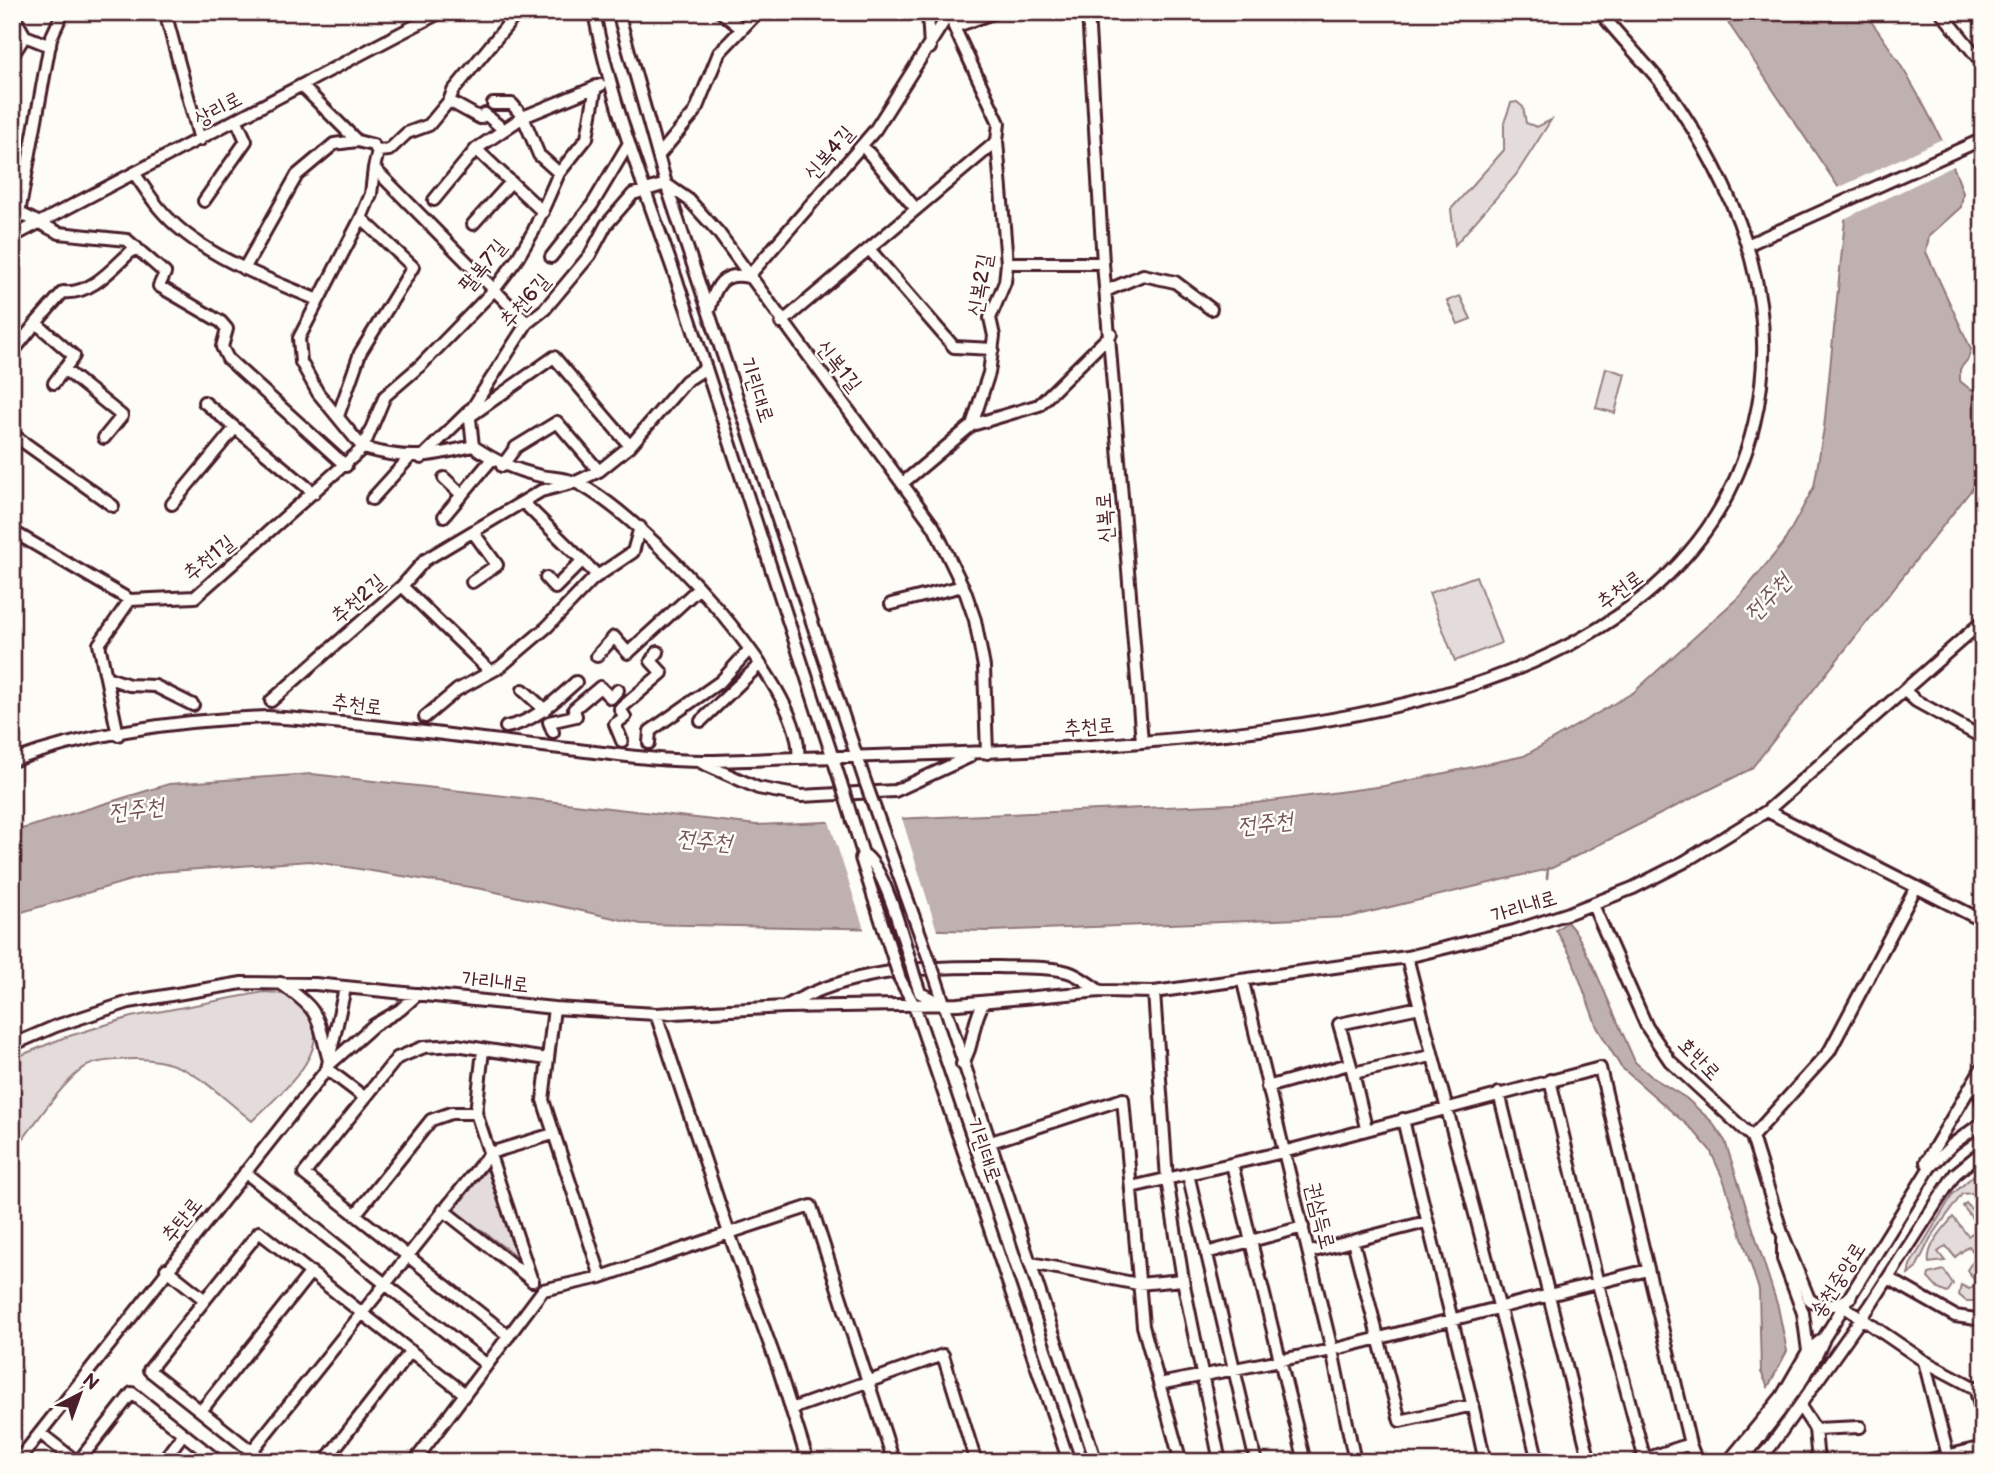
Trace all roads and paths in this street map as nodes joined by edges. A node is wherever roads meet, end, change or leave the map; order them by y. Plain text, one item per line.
1 (63, 12) edge
2 (165, 12) edge
3 (441, 12) edge
4 (518, 12) edge
5 (594, 12) edge
6 (618, 12) edge
7 (721, 12) edge
8 (758, 12) edge
9 (928, 12) edge
10 (951, 12) edge
11 (996, 12) edge
12 (1088, 12) edge
13 (1600, 12) edge
14 (1941, 12) edge
15 (12, 13) edge
16 (954, 27) junction
17 (742, 29) junction
18 (25, 36) junction
19 (50, 46) junction
20 (930, 48) junction
21 (12, 49) edge
22 (1983, 64) edge
23 (610, 81) junction
24 (302, 86) junction
25 (596, 86) junction
26 (449, 101) junction
27 (493, 104) dead end
28 (523, 117) junction
29 (237, 121) junction
30 (504, 130) junction
31 (1983, 139) edge
32 (200, 140) junction
33 (357, 141) junction
34 (997, 141) junction
35 (629, 143) junction
36 (862, 145) junction
37 (477, 149) junction
38 (378, 151) junction
39 (659, 155) junction
40 (374, 168) junction
41 (134, 173) junction
42 (559, 173) junction
43 (511, 182) junction
44 (666, 184) junction
45 (647, 189) junction
46 (435, 200) dead end
47 (204, 201) dead end
48 (916, 209) junction
49 (16, 211) edge
50 (543, 212) junction
51 (361, 218) junction
52 (39, 222) junction
53 (473, 224) dead end
54 (12, 237) edge
55 (1747, 246) junction
56 (136, 247) junction
57 (869, 249) junction
58 (551, 257) dead end
59 (1007, 263) junction
60 (1103, 263) junction
61 (244, 269) junction
62 (748, 277) junction
63 (494, 290) junction
64 (1108, 290) junction
65 (318, 300) junction
66 (710, 309) junction
67 (1211, 309) dead end
68 (36, 323) junction
69 (527, 323) junction
70 (782, 323) junction
71 (1111, 334) junction
72 (993, 349) junction
73 (12, 353) edge
74 (706, 368) junction
75 (64, 369) junction
76 (54, 383) dead end
77 (204, 402) dead end
78 (469, 413) junction
79 (338, 416) junction
80 (972, 425) junction
81 (235, 428) junction
82 (12, 434) edge
83 (104, 438) dead end
84 (473, 446) junction
85 (630, 446) junction
86 (363, 448) junction
87 (416, 458) junction
88 (497, 463) junction
89 (346, 466) junction
90 (599, 471) junction
91 (443, 478) dead end
92 (576, 482) junction
93 (904, 482) junction
94 (314, 494) junction
95 (462, 495) junction
96 (372, 499) dead end
97 (523, 502) junction
98 (172, 504) dead end
99 (113, 506) dead end
100 (444, 516) dead end
101 (640, 527) junction
102 (12, 531) edge
103 (473, 532) junction
104 (582, 561) junction
105 (598, 576) junction
106 (546, 578) dead end
107 (472, 582) dead end
108 (402, 586) junction
109 (963, 586) junction
110 (699, 587) junction
111 (130, 600) junction
112 (891, 604) dead end
113 (1983, 621) edge
114 (749, 650) junction
115 (658, 652) dead end
116 (597, 656) dead end
117 (759, 665) junction
118 (490, 671) junction
119 (106, 677) junction
120 (576, 682) dead end
121 (523, 690) dead end
122 (618, 690) dead end
123 (1906, 692) junction
124 (271, 701) dead end
125 (193, 705) dead end
126 (545, 710) junction
127 (425, 717) dead end
128 (701, 721) dead end
129 (506, 727) dead end
130 (553, 732) dead end
131 (118, 735) junction
132 (1983, 738) edge
133 (622, 741) dead end
134 (1142, 742) junction
135 (649, 743) dead end
136 (799, 752) junction
137 (988, 753) junction
138 (973, 755) junction
139 (833, 758) junction
140 (858, 758) junction
141 (12, 761) edge
142 (699, 761) junction
143 (1767, 811) junction
144 (863, 854) junction
145 (1915, 889) junction
146 (1593, 905) junction
147 (1983, 921) edge
148 (1407, 957) junction
149 (279, 982) junction
150 (1243, 982) junction
151 (345, 988) junction
152 (1100, 991) junction
153 (1154, 992) junction
154 (418, 994) junction
155 (984, 1002) junction
156 (915, 1005) junction
157 (943, 1005) junction
158 (784, 1007) junction
159 (1420, 1007) junction
160 (554, 1008) junction
161 (656, 1014) junction
162 (12, 1045) edge
163 (484, 1050) junction
164 (1431, 1056) junction
165 (547, 1059) junction
166 (962, 1065) junction
167 (329, 1066) junction
168 (1982, 1068) edge
169 (1351, 1069) junction
170 (1550, 1080) junction
171 (1267, 1087) junction
172 (1499, 1093) junction
173 (364, 1097) junction
174 (1983, 1105) edge
175 (1447, 1107) junction
176 (476, 1113) junction
177 (1403, 1119) junction
178 (1983, 1122) edge
179 (1366, 1128) junction
180 (552, 1134) junction
181 (1752, 1137) junction
182 (988, 1143) junction
183 (1983, 1151) edge
184 (1283, 1152) junction
185 (489, 1153) junction
186 (1232, 1164) junction
187 (1930, 1167) junction
188 (245, 1172) junction
189 (1188, 1174) junction
190 (1167, 1178) junction
191 (1131, 1187) junction
192 (443, 1210) junction
193 (355, 1215) junction
194 (1426, 1222) junction
195 (1303, 1227) junction
196 (729, 1233) junction
197 (1782, 1233) junction
198 (1251, 1241) junction
199 (1353, 1241) junction
200 (1310, 1252) junction
201 (1206, 1253) junction
202 (407, 1255) junction
203 (1031, 1263) junction
204 (166, 1269) junction
205 (1648, 1270) junction
206 (311, 1272) junction
207 (601, 1277) junction
208 (1888, 1278) junction
209 (1183, 1280) junction
210 (532, 1281) junction
211 (385, 1283) junction
212 (1138, 1284) junction
213 (1598, 1284) junction
214 (543, 1290) junction
215 (1550, 1295) junction
216 (205, 1300) junction
217 (1847, 1302) junction
218 (1501, 1307) junction
219 (361, 1312) junction
220 (1454, 1318) junction
221 (1861, 1318) junction
222 (1983, 1320) edge
223 (509, 1336) junction
224 (1377, 1337) junction
225 (1824, 1338) junction
226 (1332, 1350) junction
227 (411, 1351) junction
228 (1808, 1351) junction
229 (1281, 1361) junction
230 (1924, 1361) junction
231 (486, 1365) junction
232 (1233, 1368) junction
233 (1203, 1374) junction
234 (867, 1382) junction
235 (1159, 1384) junction
236 (1979, 1387) edge
237 (465, 1394) junction
238 (1473, 1405) junction
239 (1800, 1406) junction
240 (791, 1409) junction
241 (201, 1411) junction
242 (1983, 1416) edge
243 (1860, 1427) dead end
244 (1815, 1429) junction
245 (40, 1433) junction
246 (183, 1434) junction
247 (1690, 1444) junction
248 (1771, 1446) junction
249 (1983, 1447) edge
250 (251, 1451) junction
251 (1948, 1456) junction
252 (1640, 1461) edge
253 (17, 1462) edge
254 (77, 1462) edge
255 (162, 1462) edge
256 (219, 1462) edge
257 (243, 1462) edge
258 (265, 1462) edge
259 (324, 1462) edge
260 (414, 1462) edge
261 (808, 1462) edge
262 (894, 1462) edge
263 (976, 1462) edge
264 (1069, 1462) edge
265 (1096, 1462) edge
266 (1181, 1462) edge
267 (1220, 1462) edge
268 (1256, 1462) edge
269 (1305, 1462) edge
270 (1355, 1462) edge
271 (1485, 1462) edge
272 (1538, 1462) edge
273 (1590, 1462) edge
274 (1697, 1462) edge
275 (1728, 1462) edge
276 (1742, 1462) edge
277 (1756, 1462) edge
278 (1773, 1462) edge
279 (1818, 1462) edge
280 (1922, 1462) edge

1 - 19 street
2 - 32 street
3 - 24 street, 상리로
4 - 26 street
5 - 23 street, 기린대로
6 - 39 street, 기린대로
7 - 17 street
8 - 17 street
9 - 20 street
10 - 16 street, 신복2길
10 - 20 street, 신복4길
11 - 16 street
12 - 60 street, 신복로
13 - 55 street, 추천로
14 - 22 street
15 - 18 street
16 - 34 street, 신복2길
17 - 39 street
18 - 19 street
18 - 21 street
19 - 49 street
20 - 36 street, 신복4길
23 - 25 street
23 - 35 street, 기린대로
24 - 29 street, 상리로
24 - 33 street
25 - 28 street
25 - 42 street, 팔복7길
26 - 30 street
26 - 38 street
27 - 28 street
28 - 30 street
28 - 42 street
29 - 32 street, 상리로
29 - 47 street
30 - 37 street
31 - 55 street
32 - 41 street, 상리로
33 - 38 street
33 - 61 street
34 - 48 street
34 - 59 street, 신복2길
35 - 45 street, 기린대로
35 - 58 street
36 - 48 street
36 - 62 street, 신복4길
37 - 43 street
37 - 46 street
38 - 40 street
39 - 44 street, 기린대로
40 - 51 street
40 - 63 street
41 - 52 street, 상리로
41 - 61 street
42 - 50 street, 팔복7길
43 - 50 street
43 - 53 street
44 - 45 street, 추천6길
44 - 62 street, 신복1길
44 - 66 street, 기린대로
45 - 69 street, 추천6길
45 - 74 street, 기린대로
48 - 57 street
49 - 52 street
50 - 63 street, 팔복7길
51 - 65 street
51 - 79 street
52 - 54 street, 상리로
52 - 56 street
55 - 134 street, 추천로
56 - 68 street
56 - 89 street
57 - 70 street
57 - 72 street
59 - 60 street
59 - 72 street, 신복2길
60 - 64 street, 신복로
61 - 65 street
62 - 66 street
62 - 70 street, 신복1길
63 - 69 street
63 - 86 street, 팔복7길
64 - 67 street
64 - 71 street, 신복로
65 - 79 street
66 - 140 street, 기린대로
68 - 73 street
68 - 75 street
69 - 78 street, 추천6길
70 - 93 street, 신복1길
71 - 80 street
71 - 134 street, 신복로
72 - 80 street, 신복2길
74 - 85 street, 추천2길
74 - 139 street, 기린대로
75 - 76 street
75 - 83 street
77 - 81 street
78 - 84 street
78 - 85 street
78 - 87 street, 추천6길
79 - 86 street
80 - 93 street
81 - 94 street
81 - 98 street
82 - 99 street
84 - 87 street
84 - 88 street
85 - 90 street, 추천2길
86 - 87 street
86 - 89 street, 추천1길
87 - 96 street, 추천6길
88 - 90 street
88 - 92 street
88 - 95 street
89 - 94 street, 추천1길
90 - 92 street, 추천2길
91 - 95 street
92 - 97 street, 추천2길
92 - 101 street
93 - 109 street, 신복1길
94 - 111 street, 추천1길
95 - 100 street
97 - 103 street, 추천2길
97 - 104 street
101 - 105 street
101 - 110 street
102 - 111 street
103 - 107 street
103 - 108 street, 추천2길
104 - 105 street
104 - 106 street
105 - 118 street
108 - 118 street
108 - 124 street, 추천2길
109 - 112 street
109 - 137 street, 신복1길
110 - 114 street
110 - 116 street
111 - 119 street
113 - 123 street, 가리내로
114 - 117 street
114 - 135 street
115 - 133 street
117 - 128 street
117 - 136 street
118 - 127 street
119 - 125 street
119 - 131 street
120 - 126 street
121 - 126 street
122 - 130 street
123 - 132 street
123 - 143 street, 가리내로
126 - 129 street
131 - 141 street, 추천로
131 - 142 street, 추천로
134 - 137 street, 추천로
136 - 139 street, 추천로
136 - 142 street, 추천로
137 - 138 street, 추천로
138 - 140 street, 추천로
138 - 142 street, 추천로
139 - 140 street, 추천로
139 - 144 street, 기린대로, bridge
140 - 157 street, 기린대로, bridge
143 - 145 street
143 - 146 street, 가리내로
144 - 156 street, 기린대로, bridge
144 - 157 street, 기린대로, bridge
145 - 147 street
145 - 181 street
146 - 148 street, 가리내로
146 - 181 street, 호반로
148 - 150 street, 가리내로
148 - 159 street
149 - 151 street, 가리내로
149 - 162 street, 가리내로
149 - 167 street
150 - 153 street, 가리내로
150 - 171 street, 권삼득로
151 - 154 street, 가리내로
151 - 167 street, 추탄로
152 - 153 street, 가리내로
152 - 155 street, 가리내로
152 - 158 street
153 - 190 street
154 - 160 street, 가리내로
154 - 167 street
155 - 157 street, 가리내로
155 - 166 street
156 - 157 street, 가리내로
156 - 158 street, 가리내로
156 - 264 street, 기린대로
157 - 166 street, 기린대로
158 - 161 street, 가리내로
159 - 164 street
159 - 169 street
160 - 161 street, 가리내로
160 - 165 street
161 - 196 street
163 - 165 street
163 - 173 street
163 - 176 street
164 - 169 street
164 - 175 street
165 - 180 street
166 - 182 street, 기린대로
167 - 173 street
167 - 188 street, 추탄로
168 - 174 street
168 - 187 street
169 - 171 street
169 - 179 street
170 - 172 street
170 - 205 street
170 - 213 street
171 - 184 street, 권삼득로
172 - 175 street
172 - 215 street
173 - 193 street
175 - 177 street
175 - 218 street
176 - 185 street
176 - 193 street
177 - 179 street
177 - 194 street
178 - 187 street, 송천중앙로
179 - 184 street
180 - 185 street
180 - 207 street
181 - 197 street, 호반로
182 - 191 street
182 - 203 street, 기린대로
183 - 208 street, 송천중앙로
184 - 186 street
184 - 195 street, 권삼득로
185 - 192 street
185 - 210 street
186 - 189 street
186 - 198 street
187 - 217 street, 송천중앙로
188 - 204 street, 추탄로
188 - 211 street
189 - 190 street
189 - 201 street
190 - 191 street
190 - 209 street
191 - 212 street
192 - 202 street
192 - 210 street
193 - 202 street
194 - 199 street
194 - 220 street
195 - 198 street
195 - 200 street, 권삼득로
196 - 207 street
196 - 234 street
196 - 240 street
197 - 217 street, 호반로
197 - 228 street, 호반로
198 - 201 street
198 - 229 street
199 - 200 street
199 - 224 street
200 - 226 street, 권삼득로
201 - 232 street
202 - 211 street
202 - 223 street
203 - 212 street
203 - 265 street, 기린대로
204 - 216 street
204 - 245 street, 추탄로
205 - 213 street
205 - 247 street
206 - 216 street
206 - 219 street
206 - 241 street
207 - 214 street
208 - 221 street, 송천중앙로
208 - 222 street
209 - 212 street
209 - 233 street
210 - 214 street
211 - 219 street
211 - 231 street
212 - 235 street
213 - 215 street
213 - 252 street
214 - 223 street
215 - 218 street
215 - 273 street
216 - 241 street
217 - 221 street
217 - 225 street, 송천중앙로
218 - 220 street
218 - 272 street
219 - 227 street
219 - 250 street
220 - 224 street
220 - 238 street
221 - 230 street
221 - 239 street, 송천중앙로
223 - 231 street
224 - 226 street
224 - 238 street
225 - 228 street, 송천중앙로
225 - 276 street
226 - 229 street
226 - 270 street, 권삼득로
227 - 237 street
227 - 259 street
228 - 275 street, 송천중앙로
229 - 232 street
229 - 269 street
230 - 236 street
230 - 251 street
231 - 237 street
232 - 233 street
232 - 268 street
233 - 235 street
233 - 267 street
234 - 240 street
234 - 262 street
234 - 263 street
235 - 266 street
236 - 242 street
237 - 260 street
238 - 271 street
239 - 244 street
239 - 248 street, 송천중앙로
240 - 261 street
241 - 250 street
243 - 244 street
244 - 279 street
245 - 253 street, 추탄로
245 - 254 street
246 - 254 street
246 - 255 street
246 - 256 street
247 - 252 street
247 - 274 street
248 - 277 street, 송천중앙로
248 - 278 street
249 - 251 street
250 - 257 street
250 - 258 street
251 - 280 street

